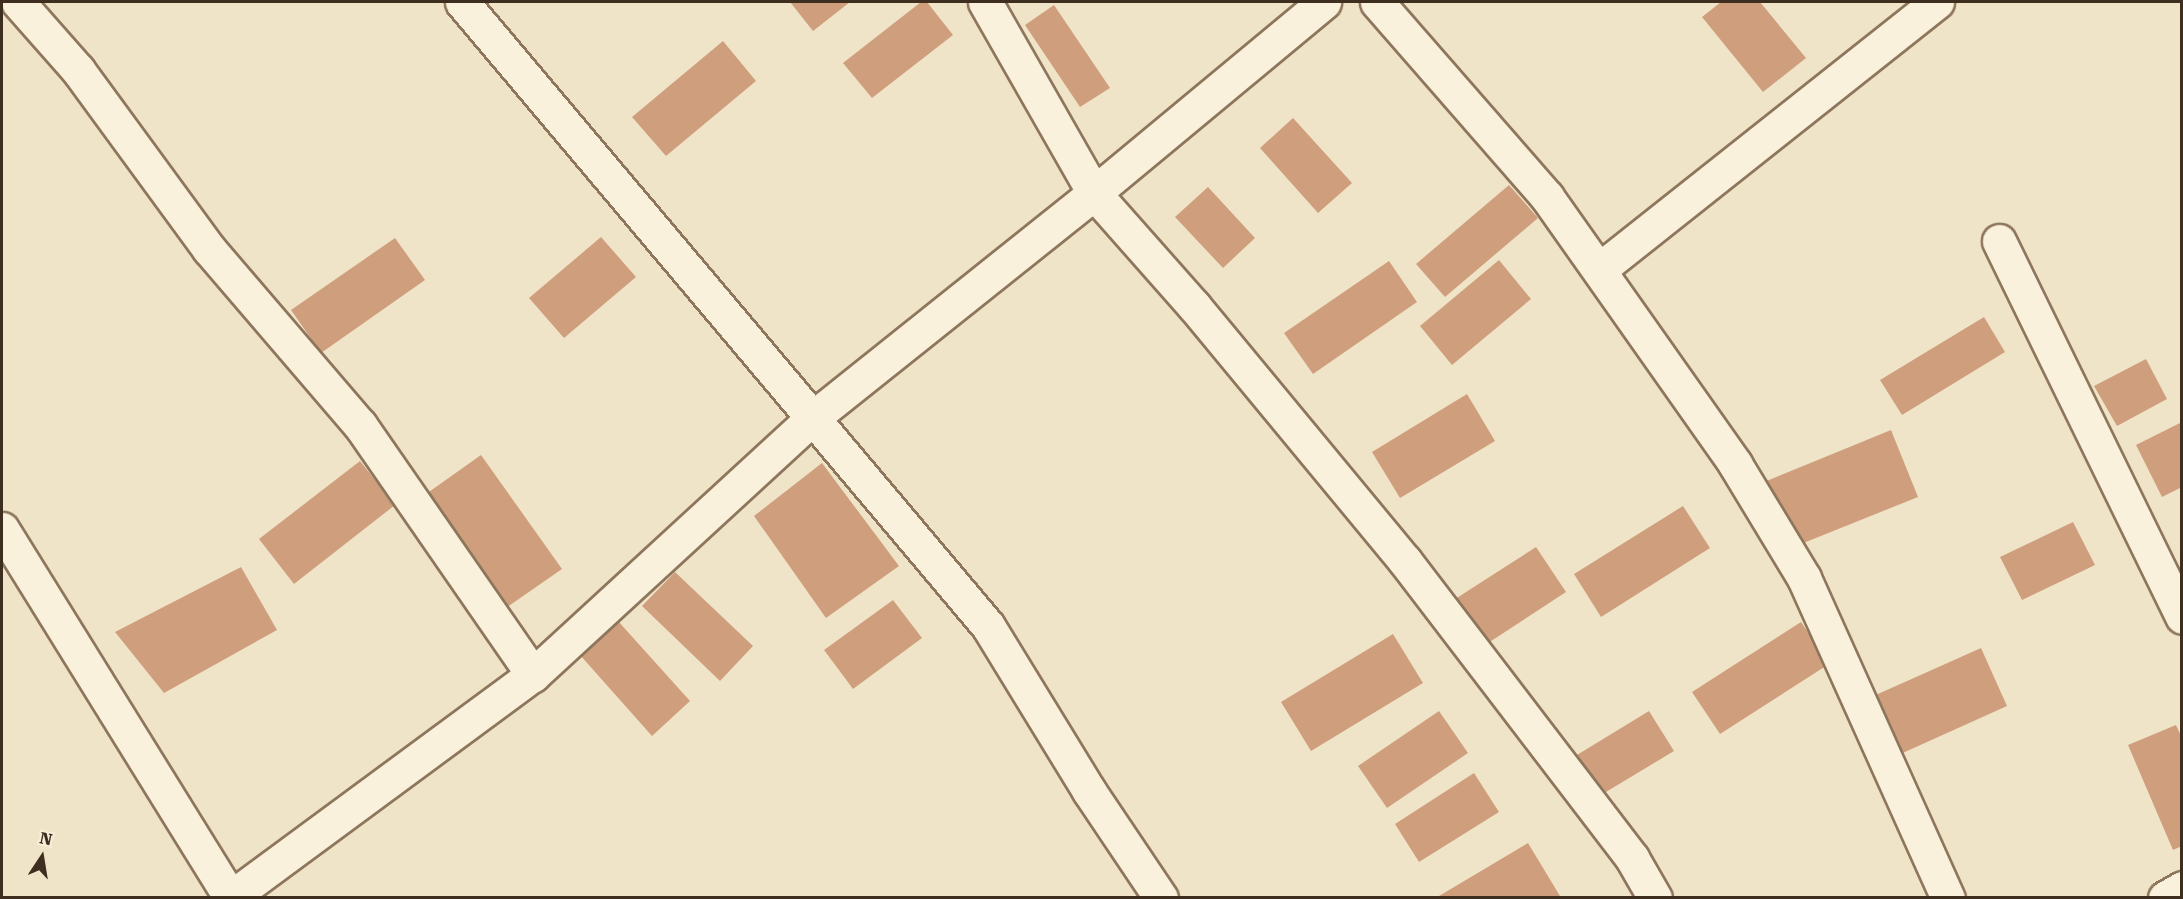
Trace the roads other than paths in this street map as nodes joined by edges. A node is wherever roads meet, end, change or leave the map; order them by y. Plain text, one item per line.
1 (18, 2) edge
2 (462, 2) edge
3 (985, 2) edge
4 (1324, 2) edge
5 (1377, 2) edge
6 (1937, 2) edge
7 (1094, 193) junction
8 (1999, 241) dead end
9 (1600, 269) junction
10 (815, 416) junction
11 (2, 528) edge
12 (2181, 617) edge
13 (533, 675) junction
14 (2181, 888) edge
15 (230, 897) edge
16 (1161, 897) edge
17 (1655, 897) edge
18 (1948, 897) edge
19 (2165, 897) edge

1 - 13 street
2 - 10 street
3 - 7 street
4 - 7 street
5 - 9 street
6 - 9 street
7 - 10 street
7 - 17 street
8 - 12 street
9 - 18 street
10 - 13 street
10 - 16 street
11 - 15 street
13 - 15 street
14 - 19 street

